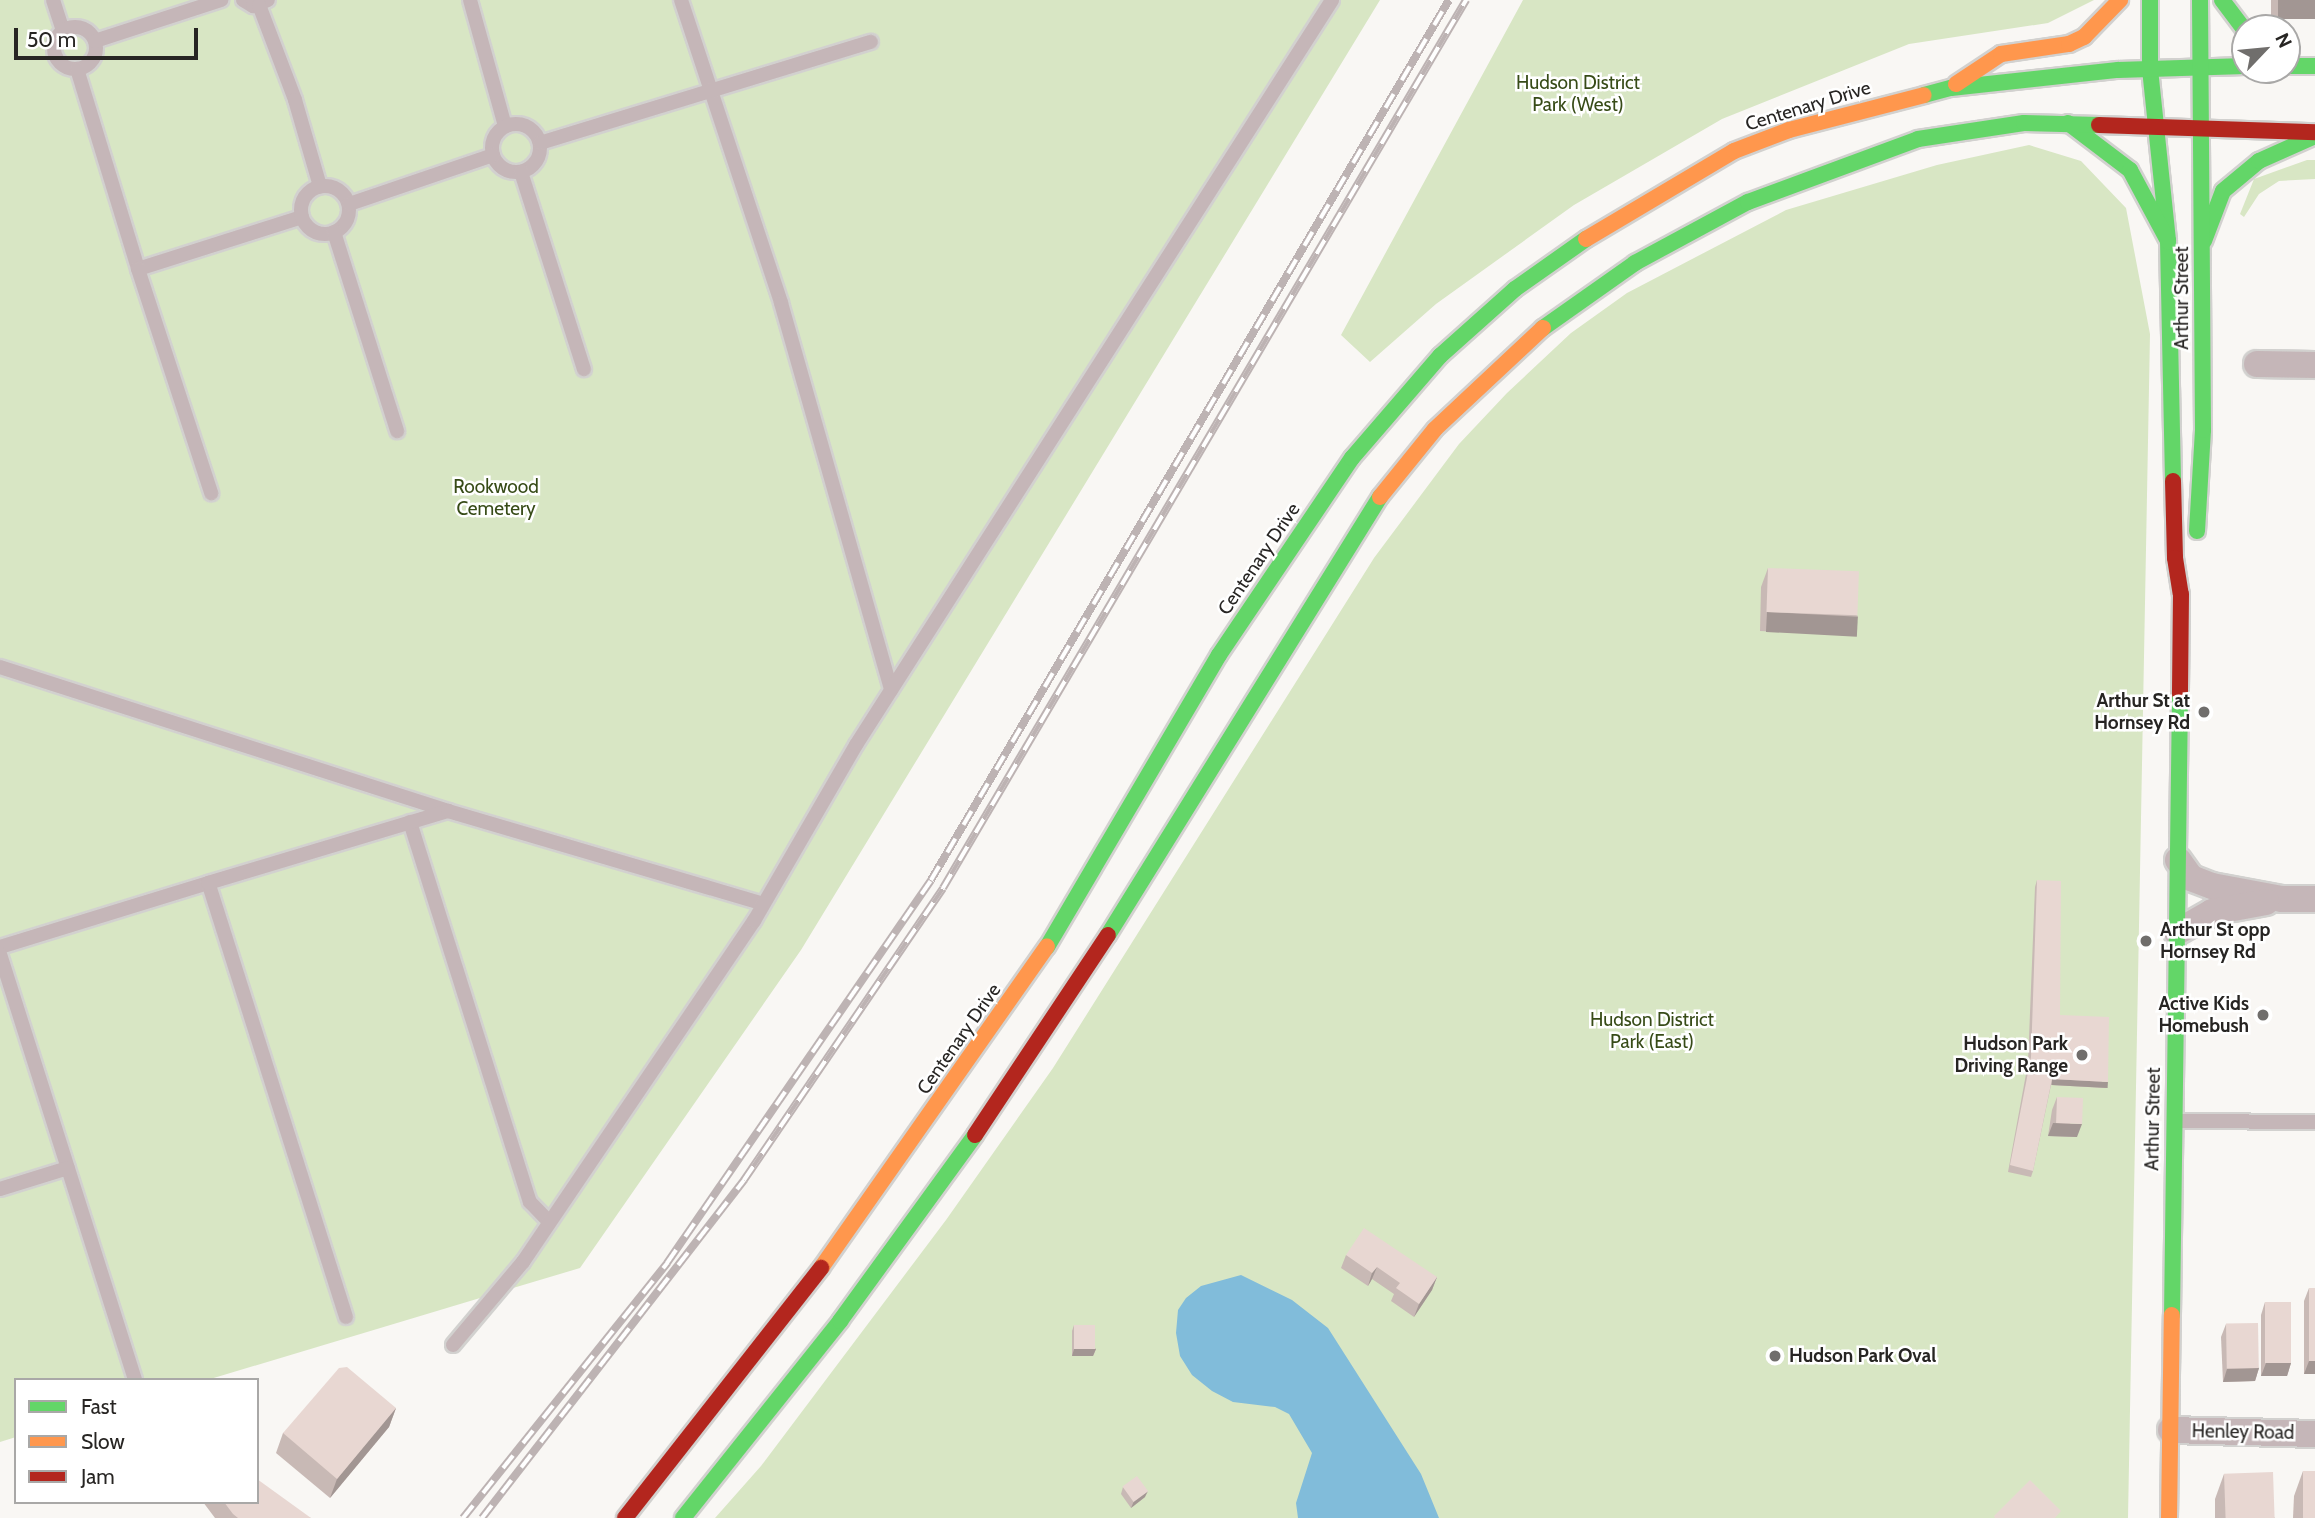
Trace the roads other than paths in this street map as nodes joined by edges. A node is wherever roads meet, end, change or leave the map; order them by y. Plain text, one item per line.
1 (53, 0) edge
2 (221, 0) edge
3 (243, 0) edge
4 (470, 0) edge
5 (681, 0) edge
6 (1332, 0) edge
7 (2120, 0) edge
8 (2150, 0) edge
9 (2200, 0) edge
10 (263, 3) edge
11 (63, 31) junction
12 (95, 41) junction
13 (871, 41) dead end
14 (2201, 66) junction
15 (2231, 66) edge
16 (77, 69) junction
17 (2150, 69) junction
18 (1951, 88) junction
19 (710, 93) junction
20 (2068, 122) junction
21 (505, 126) junction
22 (2158, 126) junction
23 (2202, 127) junction
24 (2315, 134) edge
25 (540, 143) junction
26 (493, 155) junction
27 (521, 172) junction
28 (320, 186) junction
29 (349, 204) junction
30 (302, 217) junction
31 (334, 232) junction
32 (2168, 240) junction
33 (2204, 241) junction
34 (138, 269) junction
35 (2257, 364) dead end
36 (2315, 365) edge
37 (584, 369) dead end
38 (397, 431) dead end
39 (211, 493) dead end
40 (2181, 594) junction
41 (0, 667) edge
42 (891, 690) junction
43 (449, 811) junction
44 (410, 822) junction
45 (2178, 860) junction
46 (208, 883) junction
47 (2282, 899) junction
48 (2315, 899) edge
49 (763, 904) junction
50 (2177, 932) junction
51 (0, 947) edge
52 (0, 954) edge
53 (2174, 1121) junction
54 (2315, 1122) edge
55 (68, 1168) junction
56 (0, 1189) edge
57 (549, 1222) junction
58 (346, 1317) dead end
59 (453, 1345) dead end
60 (134, 1378) edge
61 (2171, 1430) junction
62 (2315, 1434) edge
63 (625, 1518) edge
64 (683, 1518) edge
65 (2169, 1518) edge

1 - 11 lane
2 - 12 lane
3 - 10 lane
4 - 21 lane
5 - 19 lane
6 - 42 lane
7 - 18 main road
8 - 17 main road, Arthur Street
9 - 14 main road, Arthur Street
10 - 28 lane
11 - 12 lane
11 - 16 lane
12 - 16 lane
13 - 19 lane
14 - 15 main road, Centenary Drive
14 - 17 main road, Centenary Drive
14 - 23 main road, Arthur Street
16 - 34 lane
17 - 18 main road, Centenary Drive
17 - 22 main road, Arthur Street
18 - 63 main road, Centenary Drive
19 - 25 lane
19 - 42 lane
20 - 22 main road
20 - 32 main road
20 - 64 main road
21 - 25 lane
21 - 26 lane
22 - 23 main road
22 - 32 main road, Arthur Street
23 - 24 main road
23 - 33 main road, Arthur Street
24 - 33 main road
25 - 27 lane
26 - 27 lane
26 - 29 lane
27 - 37 lane
28 - 29 lane
28 - 30 lane
29 - 31 lane
30 - 31 lane
30 - 34 lane
31 - 38 lane
32 - 40 main road, Arthur Street
33 - 40 main road, Arthur Street
34 - 39 lane
35 - 36 street
40 - 45 main road, Arthur Street
41 - 43 lane
42 - 49 lane
43 - 44 lane
43 - 49 lane
44 - 46 lane
44 - 57 lane
45 - 47 street
45 - 50 main road, Arthur Street
46 - 51 lane
46 - 58 lane
47 - 48 street
47 - 50 street
49 - 57 lane
50 - 53 main road, Arthur Street
52 - 55 lane
53 - 54 lane
53 - 61 main road, Arthur Street
55 - 56 lane
55 - 60 lane
57 - 59 lane
61 - 62 street, Henley Road
61 - 65 main road, Arthur Street

